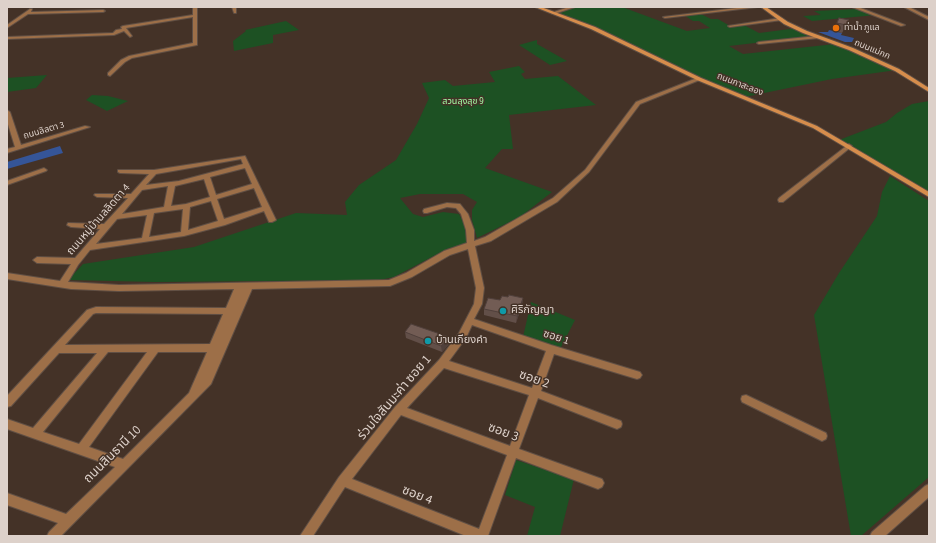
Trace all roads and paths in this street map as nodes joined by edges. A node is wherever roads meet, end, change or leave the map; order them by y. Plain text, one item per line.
1 (32, 7) edge
2 (194, 7) edge
3 (234, 7) edge
4 (537, 7) edge
5 (573, 7) edge
6 (756, 7) edge
7 (763, 7) edge
8 (854, 7) edge
9 (906, 7) edge
10 (103, 11) dead end
11 (235, 12) dead end
12 (27, 13) junction
13 (553, 13) junction
14 (194, 16) junction
15 (665, 17) dead end
16 (781, 19) junction
17 (929, 19) edge
18 (903, 25) dead end
19 (730, 26) dead end
20 (7, 27) edge
21 (96, 28) dead end
22 (71, 29) dead end
23 (46, 30) dead end
24 (123, 30) dead end
25 (20, 31) dead end
26 (89, 35) junction
27 (63, 36) junction
28 (130, 36) dead end
29 (38, 37) junction
30 (817, 37) junction
31 (9, 38) edge
32 (759, 43) dead end
33 (110, 74) dead end
34 (699, 79) junction
35 (928, 88) edge
36 (8, 116) edge
37 (87, 127) dead end
38 (10, 132) edge
39 (849, 146) junction
40 (19, 148) junction
41 (7, 151) edge
42 (201, 164) junction
43 (247, 165) junction
44 (44, 170) dead end
45 (120, 171) dead end
46 (154, 172) junction
47 (203, 177) junction
48 (7, 183) edge
49 (172, 184) junction
50 (256, 185) junction
51 (140, 188) junction
52 (97, 195) dead end
53 (929, 195) edge
54 (133, 196) junction
55 (214, 198) junction
56 (781, 200) dead end
57 (186, 206) junction
58 (266, 208) junction
59 (167, 209) junction
60 (151, 211) junction
61 (427, 211) dead end
62 (116, 217) junction
63 (272, 220) dead end
64 (222, 223) junction
65 (71, 225) dead end
66 (107, 227) junction
67 (184, 234) junction
68 (145, 240) junction
69 (471, 245) junction
70 (88, 248) junction
71 (37, 260) dead end
72 (77, 261) junction
73 (7, 276) edge
74 (63, 284) junction
75 (245, 285) junction
76 (234, 311) junction
77 (469, 321) junction
78 (155, 348) junction
79 (218, 348) junction
80 (56, 349) junction
81 (105, 349) junction
82 (551, 349) junction
83 (442, 363) junction
84 (637, 375) dead end
85 (535, 393) junction
86 (746, 399) dead end
87 (7, 403) edge
88 (399, 410) junction
89 (7, 424) edge
90 (617, 424) dead end
91 (35, 434) junction
92 (822, 436) dead end
93 (81, 449) junction
94 (514, 452) junction
95 (123, 464) junction
96 (343, 481) junction
97 (598, 483) dead end
98 (929, 490) edge
99 (7, 499) edge
100 (68, 521) junction
101 (53, 536) edge
102 (306, 536) edge
103 (482, 536) edge
104 (876, 536) edge

1 - 12 street
2 - 14 street
3 - 11 street
4 - 13 street, ถนนกาสะลอง
5 - 13 street
6 - 15 street
7 - 16 street, ถนนแม่กก
8 - 18 street
9 - 17 street
10 - 12 street
12 - 20 street
13 - 34 street, ถนนกาสะลอง
14 - 28 street
14 - 33 street
16 - 19 street
16 - 30 street, ถนนแม่กก
21 - 26 street
22 - 27 street
23 - 29 street
24 - 26 street
25 - 31 street
26 - 27 street
27 - 29 street
29 - 31 street
30 - 32 street
30 - 35 street, ถนนแม่กก
34 - 39 street, ถนนกาสะลอง
34 - 69 street
36 - 38 street
37 - 40 street, ถนนลิลตา 3
38 - 40 street
39 - 53 street, ถนนกาสะลอง
39 - 56 street
40 - 41 street, ถนนลิลตา 3
42 - 43 street
42 - 46 street
42 - 47 street
43 - 47 street
43 - 50 street
44 - 48 street
45 - 46 street
46 - 51 street, ถนนหมู่บ้านลลิตตา 4
47 - 49 street
47 - 55 street
49 - 51 street
49 - 59 street
50 - 55 street
50 - 58 street
51 - 54 street, ถนนหมู่บ้านลลิตตา 4
52 - 54 street
54 - 62 street, ถนนหมู่บ้านลลิตตา 4
55 - 57 street
55 - 64 street
57 - 59 street
57 - 67 street
58 - 63 street
58 - 64 street
59 - 60 street
60 - 62 street
60 - 68 street
61 - 69 street, ร่วมใจสันมะค่า ซอย 1
62 - 66 street, ถนนหมู่บ้านลลิตตา 4
64 - 67 street
65 - 66 street
66 - 70 street, ถนนหมู่บ้านลลิตตา 4
67 - 68 street
68 - 70 street
69 - 75 street
69 - 77 street, ร่วมใจสันมะค่า ซอย 1
70 - 72 street, ถนนหมู่บ้านลลิตตา 4
71 - 72 street
72 - 74 street, ถนนหมู่บ้านลลิตตา 4
73 - 74 street
74 - 75 street
75 - 76 street, ถนนสินธานี 10
76 - 79 street, ถนนสินธานี 10
76 - 80 street
77 - 82 street, ซอย 1
77 - 83 street, ร่วมใจสันมะค่า ซอย 1
78 - 79 street
78 - 81 street
78 - 93 street
79 - 95 street, ถนนสินธานี 10
80 - 81 street
80 - 87 street
81 - 91 street
82 - 84 street, ซอย 1
82 - 85 street
83 - 85 street, ซอย 2
83 - 88 street, ร่วมใจสันมะค่า ซอย 1
85 - 90 street, ซอย 2
85 - 94 street
86 - 92 street
88 - 94 street, ซอย 3
88 - 96 street, ร่วมใจสันมะค่า ซอย 1
89 - 91 street
91 - 93 street
93 - 95 street
94 - 97 street, ซอย 3
94 - 103 street
95 - 100 street, ถนนสินธานี 10
96 - 102 street, ร่วมใจสันมะค่า ซอย 1
96 - 103 street, ซอย 4
98 - 104 street
99 - 100 street
100 - 101 street, ถนนสินธานี 10

